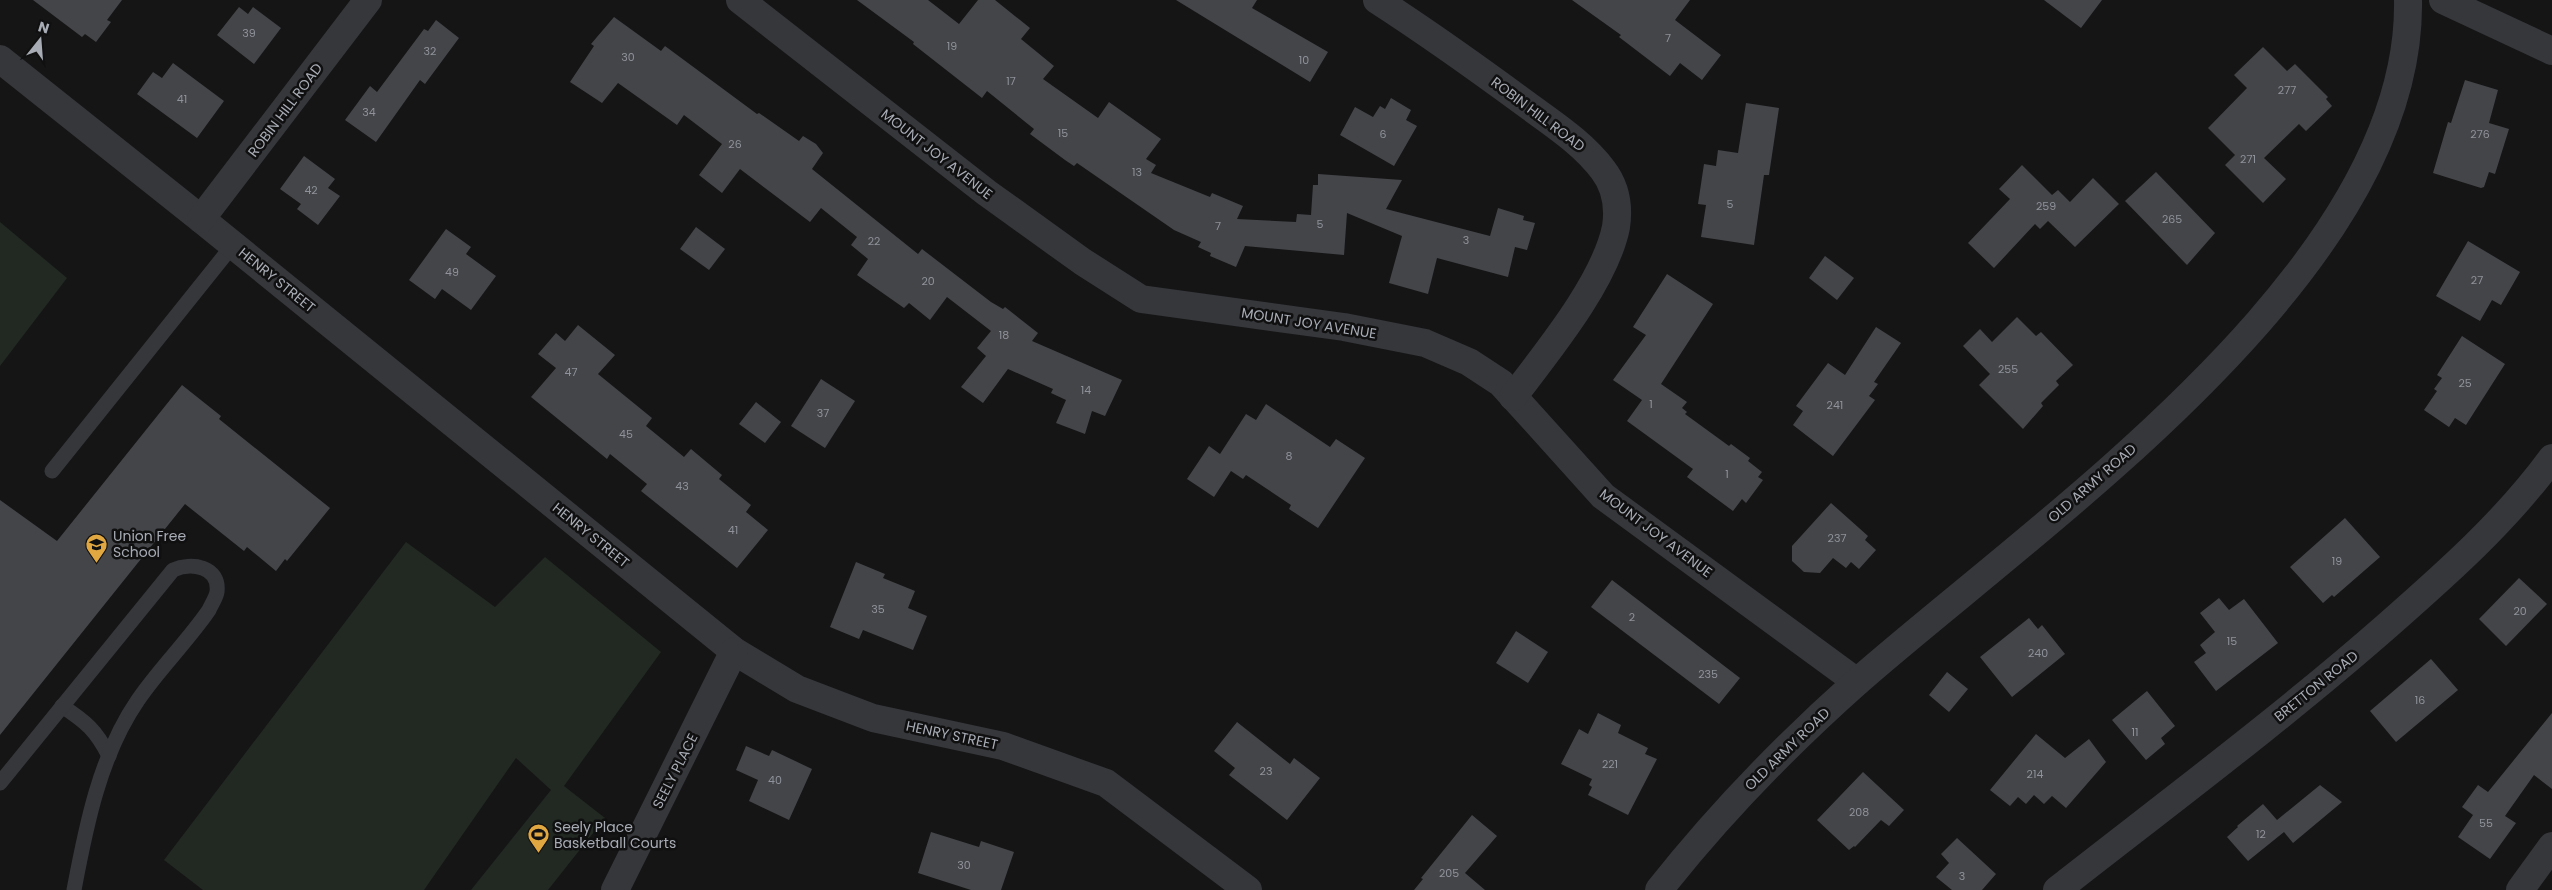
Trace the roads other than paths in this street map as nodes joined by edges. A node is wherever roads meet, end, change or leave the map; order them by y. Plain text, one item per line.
1 (368, 0) edge
2 (740, 0) edge
3 (1377, 0) edge
4 (2408, 0) edge
5 (2443, 0) edge
6 (2552, 51) edge
7 (0, 59) edge
8 (201, 219) junction
9 (233, 245) junction
10 (1513, 397) junction
11 (2552, 458) edge
12 (52, 471) dead end
13 (734, 652) junction
14 (1857, 682) junction
15 (62, 706) junction
16 (109, 756) junction
17 (0, 783) edge
18 (2552, 846) edge
19 (1665, 887) edge
20 (74, 890) edge
21 (615, 890) edge
22 (1248, 890) edge
23 (2057, 890) edge
24 (2520, 890) edge

1 - 8 street, ROBIN HILL ROAD
2 - 10 street, MOUNT JOY AVENUE
3 - 10 street, ROBIN HILL ROAD
4 - 14 street, OLD ARMY ROAD
5 - 6 street
7 - 8 street, HENRY STREET
8 - 9 street, HENRY STREET
9 - 12 lane
9 - 13 street, HENRY STREET
10 - 14 street, MOUNT JOY AVENUE
11 - 23 street, BRETTON ROAD
13 - 21 street, SEELY PLACE
13 - 22 street, HENRY STREET
14 - 19 street, OLD ARMY ROAD
15 - 16 lane
15 - 16 lane
15 - 17 lane
16 - 20 lane
18 - 24 street

